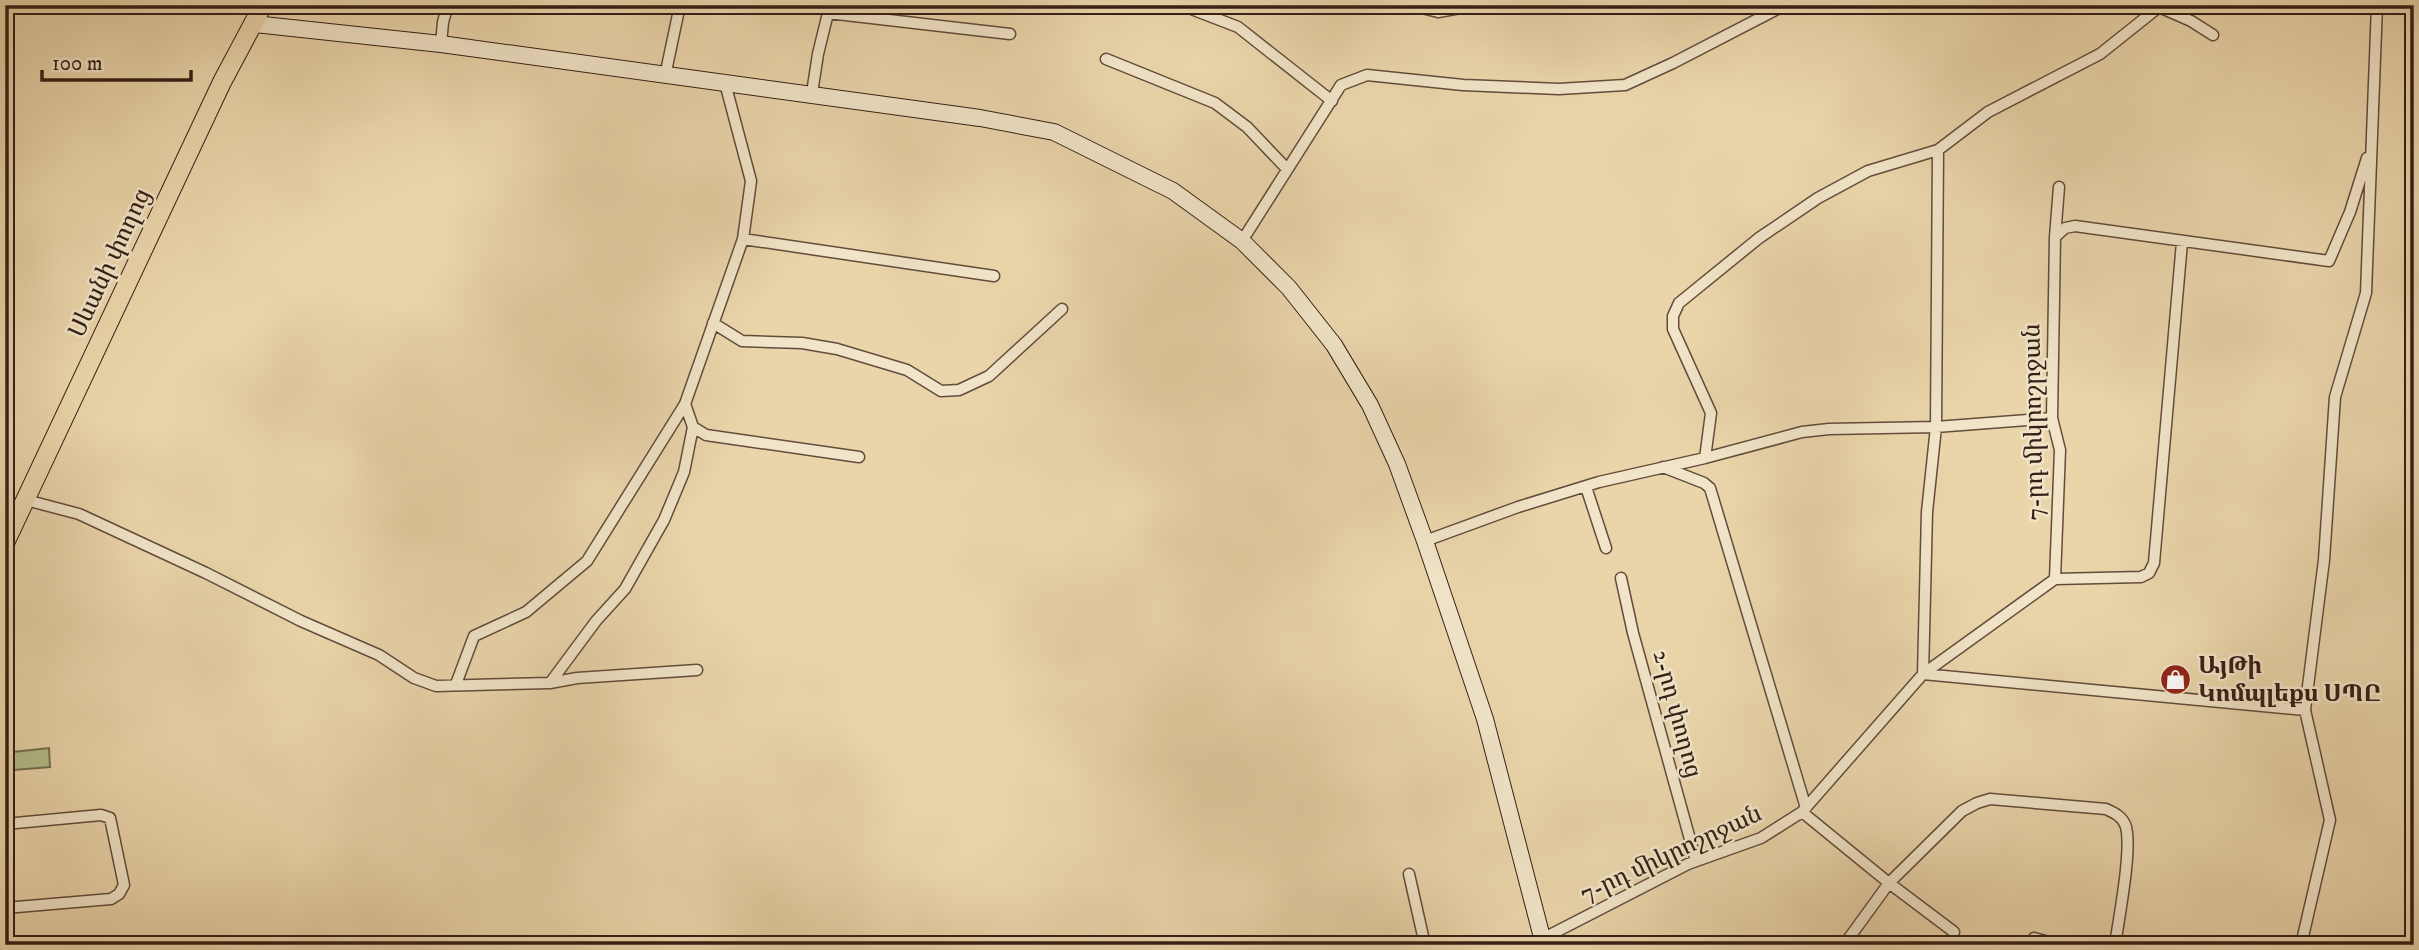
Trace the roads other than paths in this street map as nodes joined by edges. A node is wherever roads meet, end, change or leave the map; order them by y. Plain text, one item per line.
1 (263, 5) edge
2 (448, 5) edge
3 (680, 5) edge
4 (1181, 5) edge
5 (1410, 5) edge
6 (1478, 5) edge
7 (1785, 5) edge
8 (2377, 5) edge
9 (254, 24) junction
10 (1010, 34) dead end
11 (2213, 35) dead end
12 (441, 44) junction
13 (1105, 59) dead end
14 (665, 76) junction
15 (725, 83) junction
16 (812, 93) junction
17 (1332, 101) junction
18 (2371, 145) junction
19 (1938, 150) junction
20 (1287, 169) junction
21 (2059, 187) dead end
22 (2055, 237) junction
23 (743, 239) junction
24 (1242, 241) junction
25 (2182, 242) junction
26 (994, 276) dead end
27 (1062, 309) dead end
28 (713, 323) junction
29 (685, 404) junction
30 (2052, 418) junction
31 (693, 427) junction
32 (1936, 427) junction
33 (859, 457) dead end
34 (1704, 458) junction
35 (1661, 466) junction
36 (1586, 487) junction
37 (26, 500) junction
38 (1425, 541) junction
39 (5, 543) edge
40 (1606, 548) dead end
41 (1621, 578) dead end
42 (2055, 579) junction
43 (697, 670) dead end
44 (1923, 674) junction
45 (550, 683) junction
46 (456, 684) junction
47 (2305, 710) junction
48 (1804, 810) junction
49 (5, 824) edge
50 (1696, 861) junction
51 (1409, 874) dead end
52 (1889, 883) junction
53 (5, 908) edge
54 (1954, 932) dead end
55 (2034, 938) dead end
56 (1544, 942) edge
57 (1426, 945) edge
58 (1844, 945) edge
59 (2060, 945) edge
60 (2116, 945) edge
61 (2301, 945) edge

1 - 9 main road, Սևանի փողոց
2 - 12 street
3 - 14 street
4 - 17 street
5 - 6 street
7 - 17 street
8 - 18 street
9 - 12 main road
9 - 37 main road, Սևանի փողոց
10 - 16 street
11 - 19 street
12 - 14 main road
13 - 20 street
14 - 15 main road
15 - 16 main road
15 - 23 street
16 - 24 main road
17 - 20 street
18 - 25 street
18 - 47 street
19 - 32 street
19 - 34 street
20 - 24 street
21 - 22 street, 7-րդ միկրոշրջան
22 - 25 street
22 - 30 street, 7-րդ միկրոշրջան
23 - 26 street
23 - 28 street
24 - 38 main road
25 - 42 street
27 - 28 street
28 - 29 street
29 - 31 street
29 - 46 street
30 - 32 street
30 - 42 street, 7-րդ միկրոշրջան
31 - 33 street
31 - 45 street
32 - 34 street
32 - 44 street
34 - 35 street
35 - 36 street
35 - 48 street
36 - 38 street
36 - 40 street
37 - 39 main road, Սևանի փողոց
37 - 46 street
38 - 56 main road
41 - 50 street, 2-րդ փողոց
42 - 44 street, 7-րդ միկրոշրջան
43 - 45 street
44 - 47 street
44 - 48 street, 7-րդ միկրոշրջան
45 - 46 street
47 - 61 street
48 - 50 street, 7-րդ միկրոշրջան
48 - 52 street
49 - 53 street
50 - 56 street, 7-րդ միկրոշրջան
51 - 57 street
52 - 54 street
52 - 58 street
52 - 60 street
55 - 59 street

